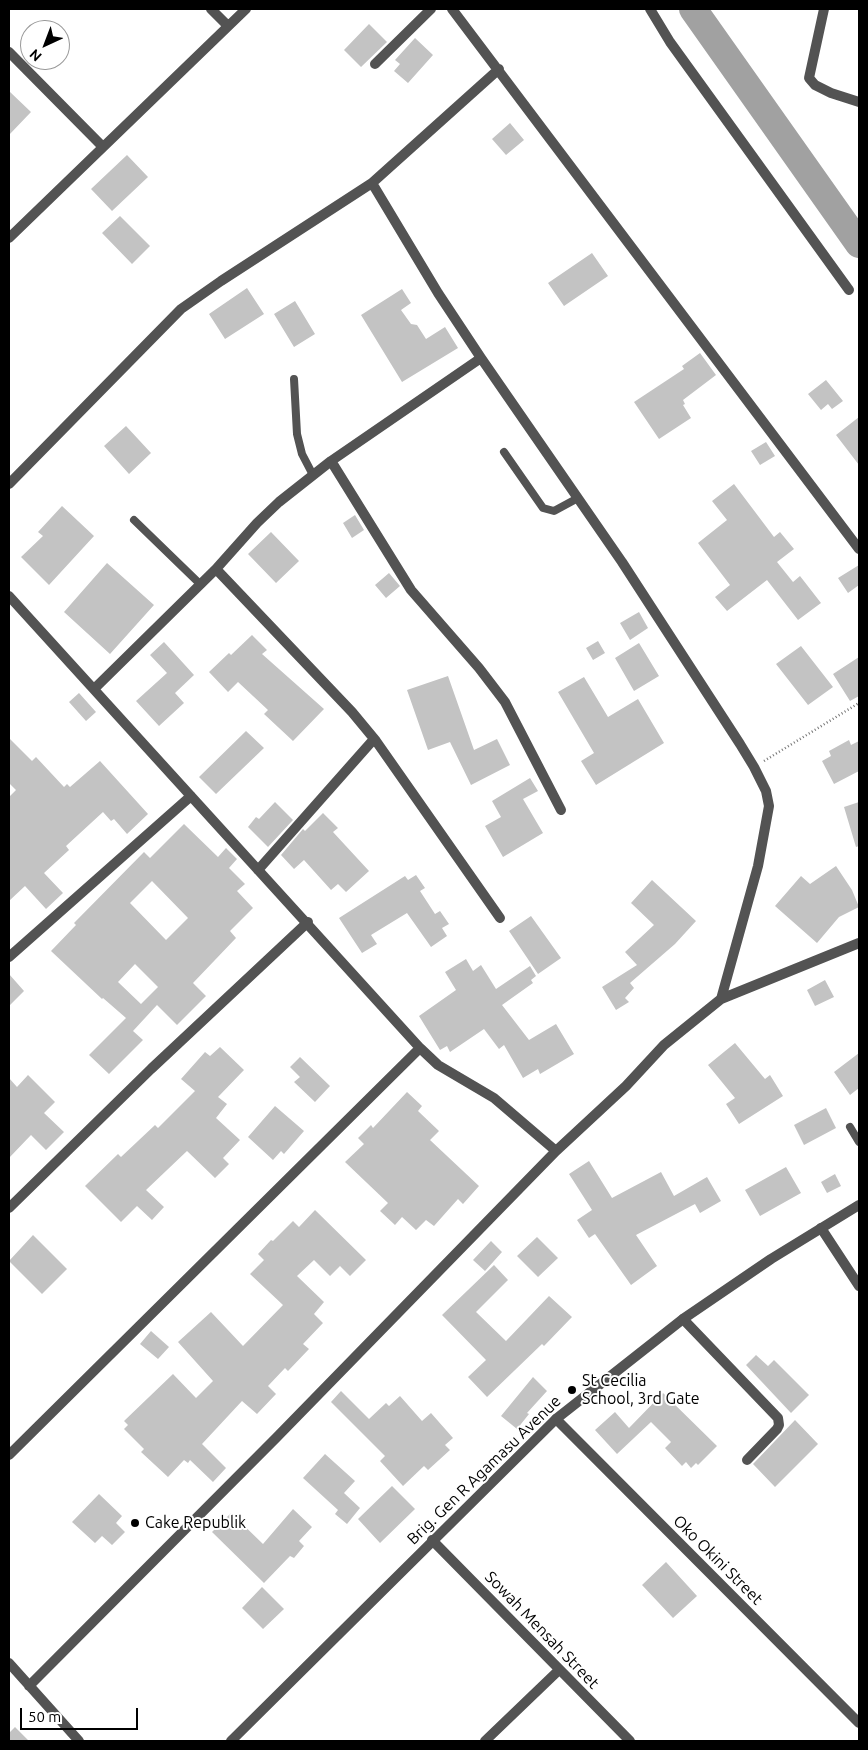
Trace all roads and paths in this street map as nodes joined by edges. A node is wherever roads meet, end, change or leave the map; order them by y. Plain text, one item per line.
1 (211, 9) edge
2 (246, 9) edge
3 (431, 9) edge
4 (452, 9) edge
5 (650, 9) edge
6 (824, 9) edge
7 (228, 26) junction
8 (9, 52) edge
9 (375, 64) dead end
10 (499, 69) junction
11 (859, 102) edge
12 (102, 146) junction
13 (372, 183) junction
14 (9, 238) edge
15 (849, 290) dead end
16 (482, 358) junction
17 (294, 379) dead end
18 (504, 452) dead end
19 (331, 461) junction
20 (313, 475) junction
21 (9, 484) edge
22 (578, 498) junction
23 (134, 520) dead end
24 (859, 549) edge
25 (216, 569) junction
26 (200, 584) junction
27 (9, 596) edge
28 (94, 689) junction
29 (859, 703) edge
30 (374, 739) junction
31 (754, 766) junction
32 (191, 796) junction
33 (561, 810) dead end
34 (258, 870) junction
35 (500, 918) dead end
36 (308, 922) junction
37 (859, 943) edge
38 (9, 957) edge
39 (721, 999) junction
40 (420, 1048) junction
41 (850, 1127) dead end
42 (859, 1142) edge
43 (556, 1151) junction
44 (859, 1205) edge
45 (9, 1208) edge
46 (821, 1228) junction
47 (859, 1286) edge
48 (682, 1319) junction
49 (556, 1418) junction
50 (9, 1455) edge
51 (747, 1460) dead end
52 (432, 1540) junction
53 (9, 1663) edge
54 (559, 1670) junction
55 (29, 1686) junction
56 (859, 1723) edge
57 (79, 1741) edge
58 (231, 1741) edge
59 (486, 1741) edge
60 (630, 1741) edge

1 - 7 street
2 - 7 street
3 - 9 street
4 - 10 street
5 - 15 street
6 - 11 street
7 - 12 street
8 - 12 street
10 - 13 street
10 - 24 street
12 - 14 street
13 - 16 street
13 - 21 street
16 - 19 street
16 - 22 street
17 - 20 lane
18 - 22 lane
19 - 20 street
19 - 33 street
20 - 25 street
22 - 31 street
23 - 26 lane
25 - 26 street
25 - 30 street
26 - 28 street
27 - 28 street
28 - 32 street
29 - 31 path
30 - 34 street
30 - 35 street
31 - 39 street
32 - 34 street
32 - 38 street
34 - 36 street
36 - 40 street
36 - 45 street
37 - 39 street
39 - 43 street
40 - 43 street
40 - 50 street
41 - 42 lane
43 - 55 street
44 - 46 street, Brig. Gen R Agamasu Avenue
46 - 47 street
46 - 48 street, Brig. Gen R Agamasu Avenue
48 - 49 street, Brig. Gen R Agamasu Avenue
48 - 51 street
49 - 52 street, Brig. Gen R Agamasu Avenue
49 - 56 street, Oko Okini Street
52 - 54 street, Sowah Mensah Street
52 - 58 street, Brig. Gen R Agamasu Avenue
53 - 55 street
54 - 59 street
54 - 60 street, Sowah Mensah Street
55 - 57 street

